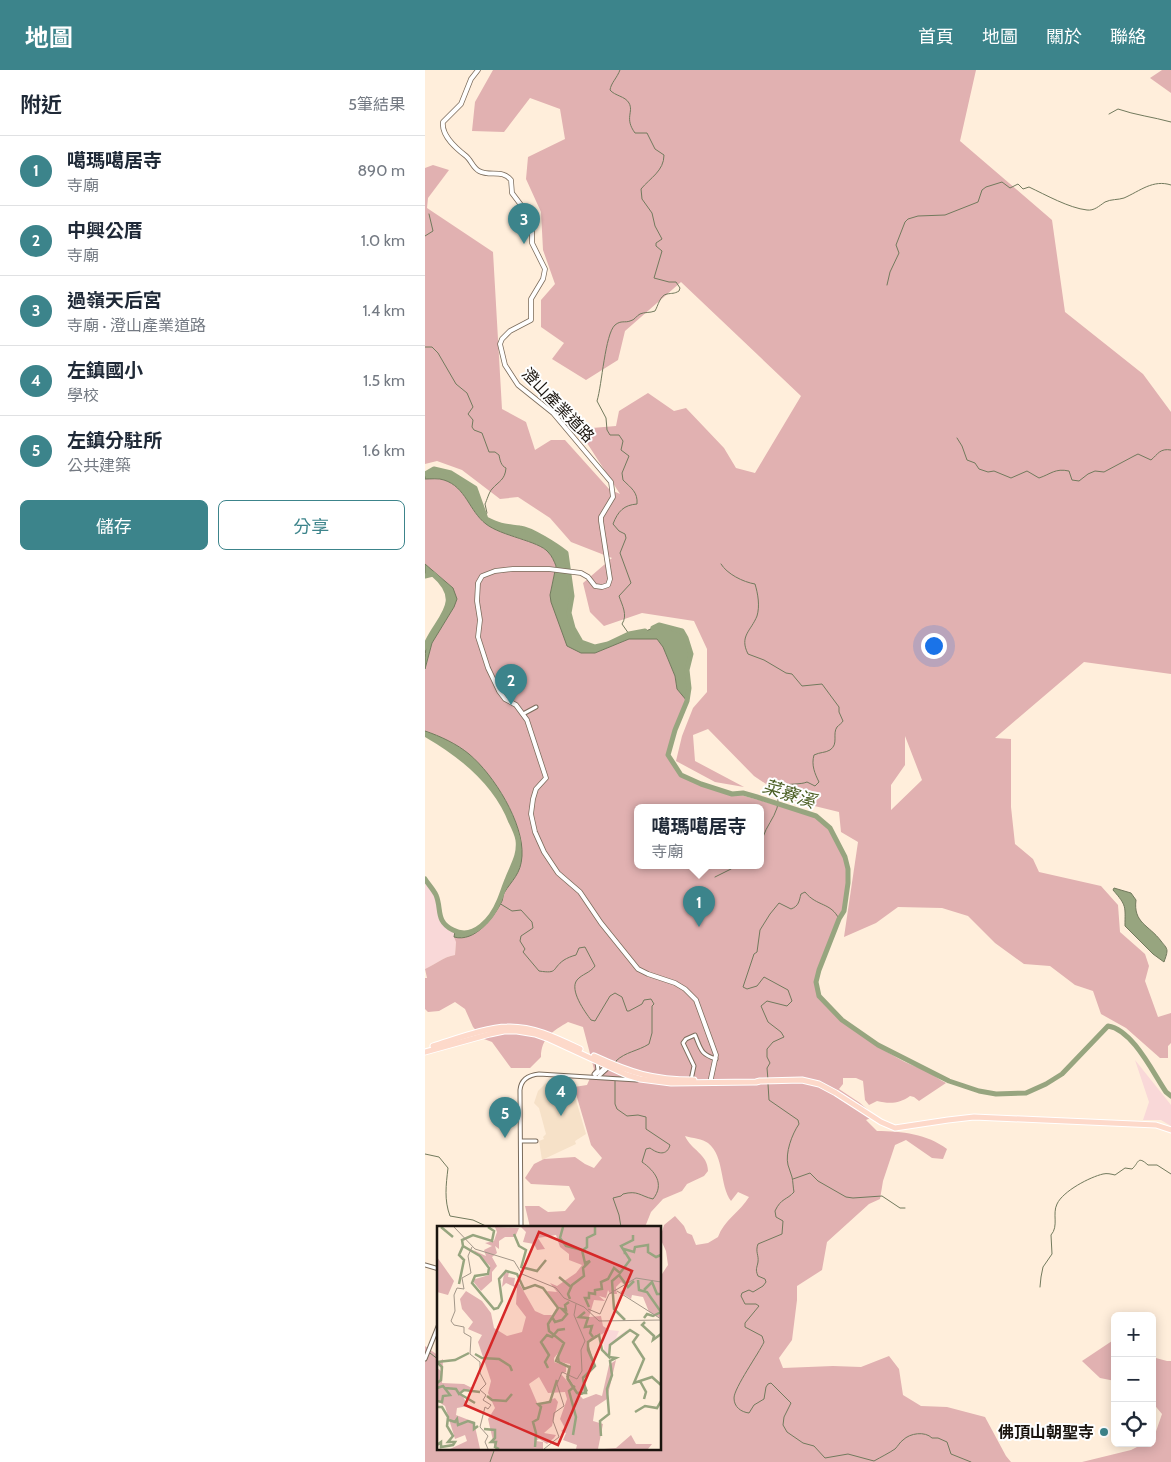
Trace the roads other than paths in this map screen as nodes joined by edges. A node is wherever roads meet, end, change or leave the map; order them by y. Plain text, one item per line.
1 (478, 70) edge
2 (536, 707) dead end
3 (523, 714) junction
4 (564, 1044) junction
5 (425, 1051) edge
6 (716, 1060) junction
7 (596, 1061) junction
8 (608, 1065) junction
9 (628, 1075) junction
10 (592, 1076) junction
11 (598, 1077) junction
12 (691, 1080) junction
13 (710, 1081) junction
14 (1171, 1130) edge
15 (521, 1141) junction
16 (537, 1141) dead end
17 (521, 1226) edge
18 (437, 1329) edge
19 (425, 1359) edge

1 - 3 street, 澄山產業道路
2 - 3 street
3 - 6 street
4 - 5 main road
4 - 7 main road
4 - 8 main road
6 - 12 street
6 - 13 street
7 - 8 main road
7 - 10 street
8 - 9 main road
8 - 10 street
8 - 11 street
9 - 11 street
9 - 12 main road
9 - 13 main road
10 - 11 street
10 - 15 street
12 - 13 main road
13 - 14 main road
15 - 16 street
15 - 17 street
18 - 19 street

